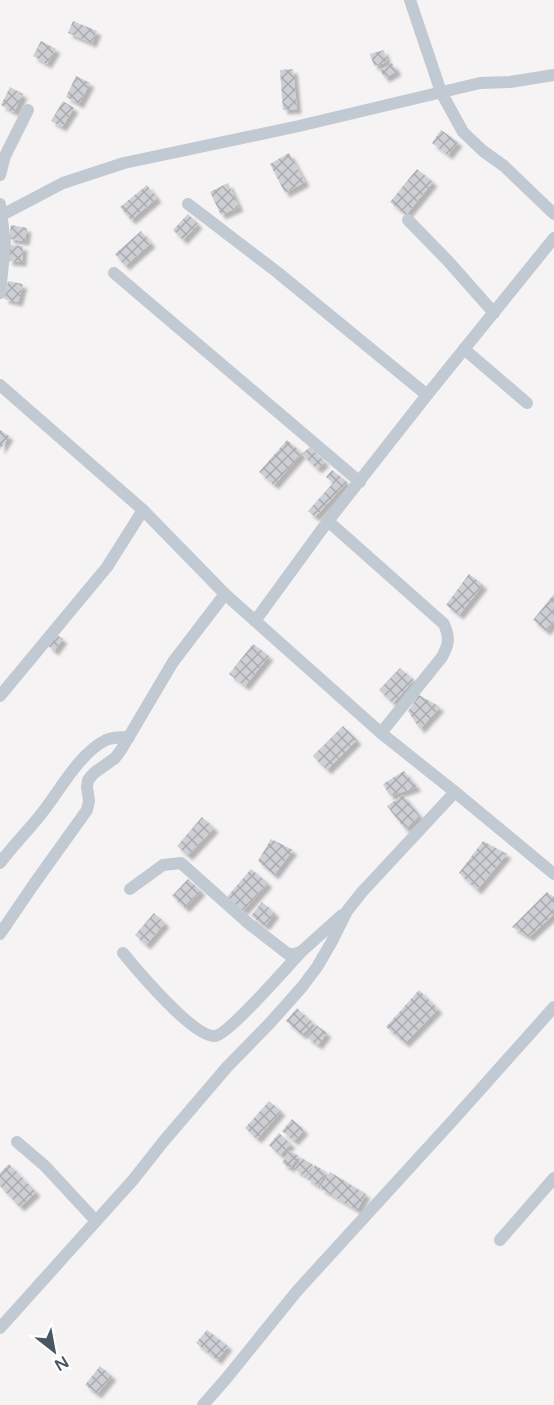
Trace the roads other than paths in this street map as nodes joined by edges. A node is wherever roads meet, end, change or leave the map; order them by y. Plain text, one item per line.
1 (410, 0) edge
2 (554, 75) edge
3 (441, 92) junction
4 (28, 110) dead end
5 (0, 175) edge
6 (188, 204) dead end
7 (1, 210) edge
8 (554, 214) edge
9 (408, 220) dead end
10 (554, 238) edge
11 (114, 273) dead end
12 (0, 293) edge
13 (494, 313) junction
14 (464, 349) junction
15 (0, 385) edge
16 (427, 395) junction
17 (527, 403) dead end
18 (360, 482) junction
19 (143, 510) junction
20 (328, 521) junction
21 (225, 594) junction
22 (255, 621) junction
23 (0, 696) edge
24 (381, 733) junction
25 (129, 737) junction
26 (456, 792) junction
27 (0, 863) edge
28 (552, 868) edge
29 (130, 888) dead end
30 (347, 910) junction
31 (0, 934) edge
32 (302, 951) junction
33 (123, 953) dead end
34 (554, 1007) edge
35 (17, 1142) dead end
36 (554, 1178) edge
37 (96, 1221) junction
38 (500, 1240) dead end
39 (0, 1328) edge
40 (203, 1405) edge

1 - 3 street
2 - 3 street
3 - 7 street
3 - 8 street
4 - 5 street
6 - 16 street
7 - 12 street
9 - 13 street
10 - 13 street
11 - 18 street
13 - 14 street
14 - 16 street
14 - 17 street
15 - 19 street
16 - 18 street
18 - 20 street
19 - 21 street
19 - 23 street
20 - 22 street
20 - 24 street
21 - 22 street
21 - 25 street
22 - 24 street
24 - 26 street
25 - 27 street
25 - 31 street
26 - 28 street
26 - 30 street
29 - 32 street
30 - 32 street
30 - 37 street
32 - 33 street
34 - 40 street
35 - 37 street
36 - 38 street
37 - 39 street

